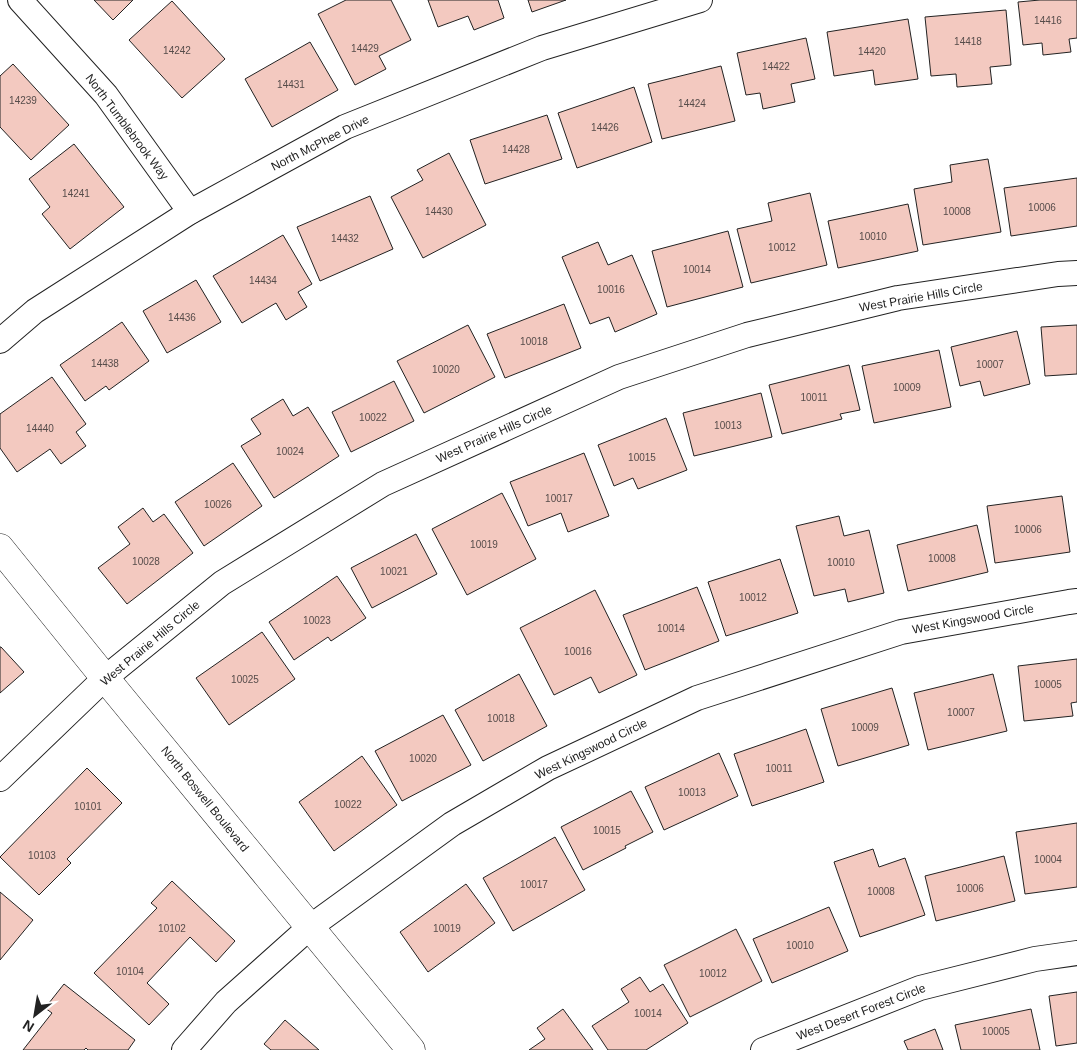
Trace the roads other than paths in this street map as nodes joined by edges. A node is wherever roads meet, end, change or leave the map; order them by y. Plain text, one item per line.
1 (20, 0) edge
2 (700, 0) edge
3 (190, 212) junction
4 (1077, 272) edge
5 (0, 340) edge
6 (0, 548) edge
7 (1077, 601) edge
8 (106, 678) junction
9 (0, 779) edge
10 (310, 927) junction
11 (1077, 953) edge
12 (184, 1050) edge
13 (411, 1050) edge
14 (763, 1050) edge

1 - 3 street, North Tumblebrook Way
2 - 3 street, North McPhee Drive
3 - 5 street, North McPhee Drive
4 - 8 street, West Prairie Hills Circle
6 - 8 street, North Boswell Boulevard
7 - 10 street, West Kingswood Circle
8 - 9 street, West Prairie Hills Circle
8 - 10 street, North Boswell Boulevard
10 - 12 street, West Kingswood Circle
10 - 13 street, North Boswell Boulevard
11 - 14 street, West Desert Forest Circle

